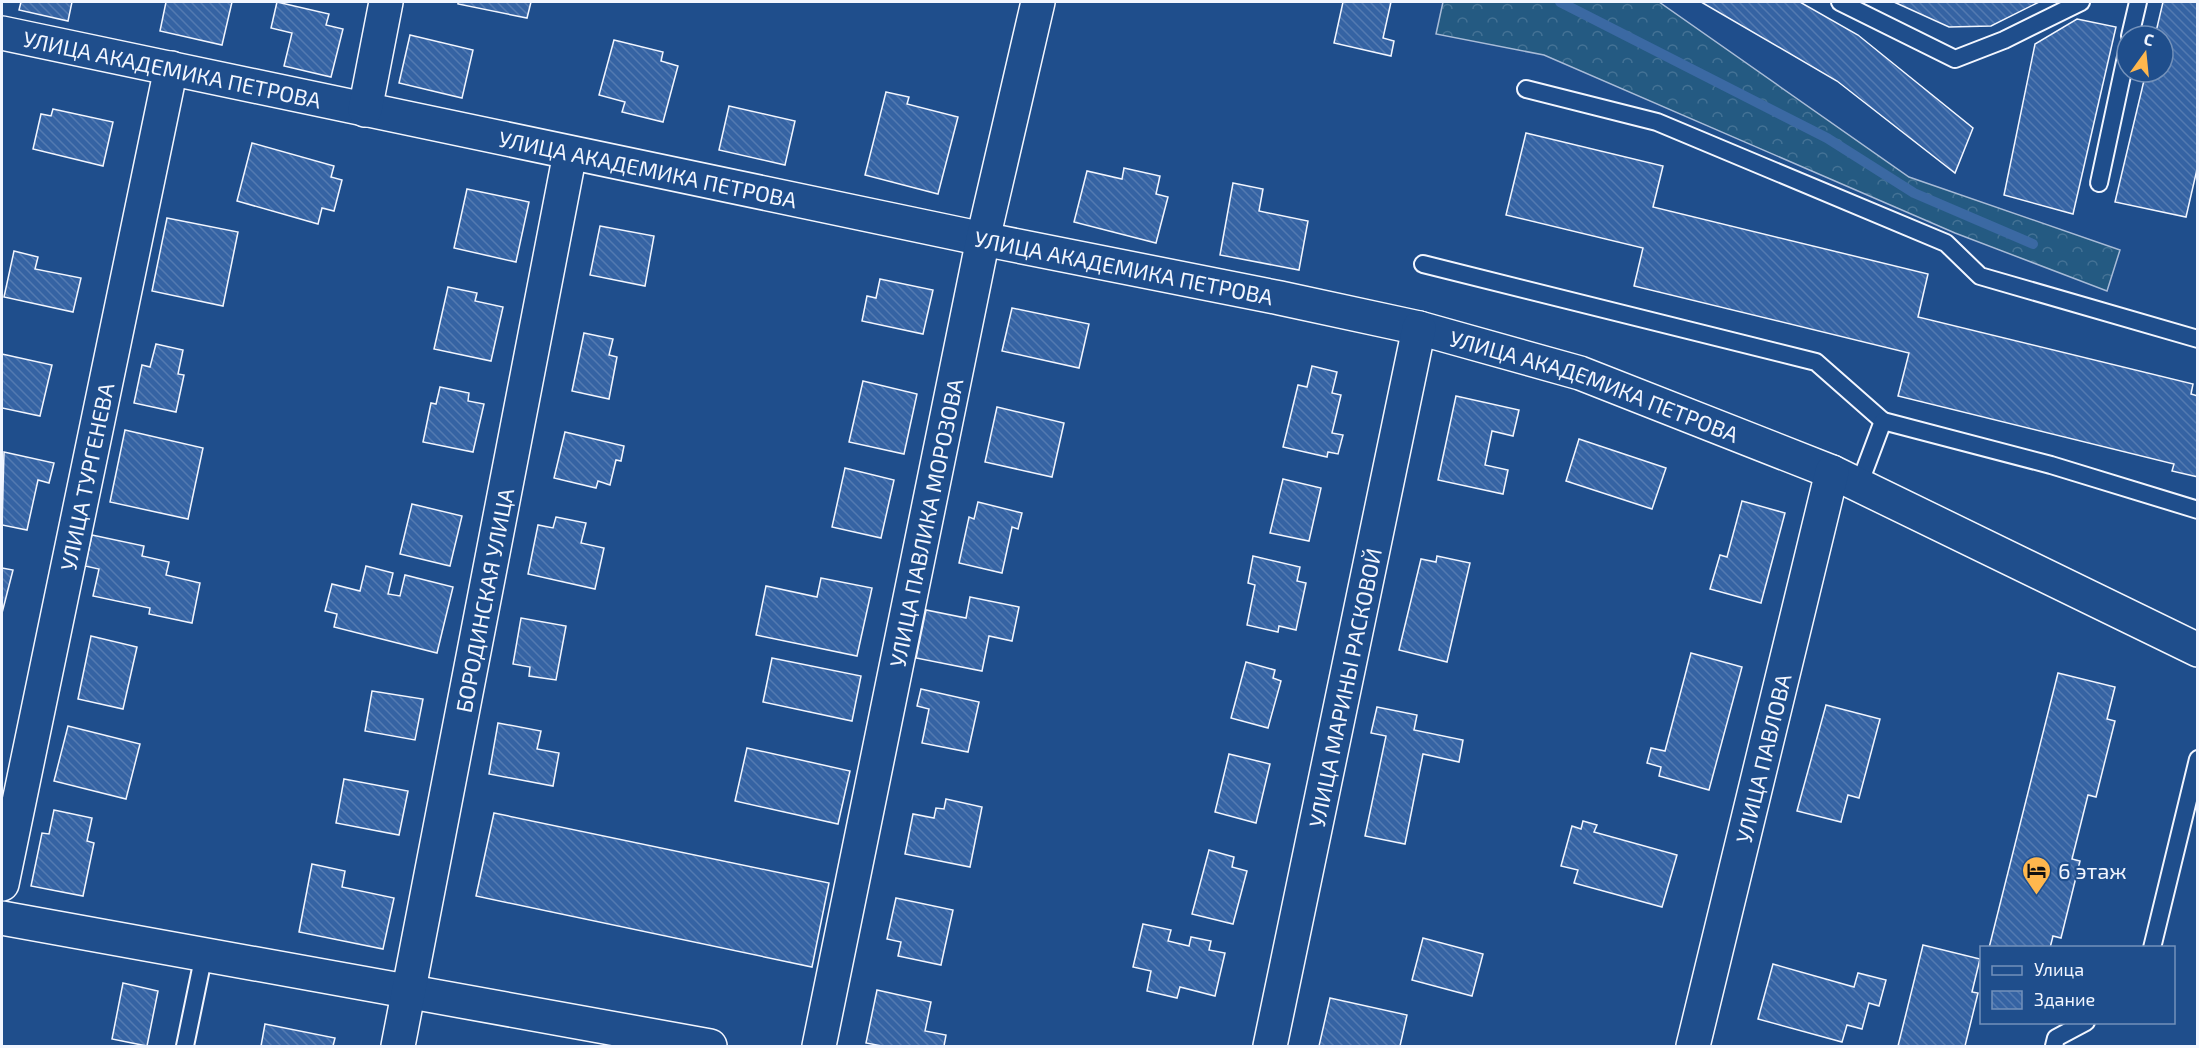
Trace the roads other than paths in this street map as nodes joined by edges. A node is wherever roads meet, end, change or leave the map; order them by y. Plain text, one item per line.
1 (386, 2) edge
2 (1038, 2) edge
3 (1840, 2) edge
4 (2081, 2) edge
5 (2138, 2) edge
6 (2133, 24) edge
7 (2, 33) edge
8 (171, 68) junction
9 (2120, 84) edge
10 (1526, 88) dead end
11 (365, 110) junction
12 (570, 153) junction
13 (2098, 183) dead end
14 (984, 239) junction
15 (1423, 264) dead end
16 (1419, 328) junction
17 (2198, 339) edge
18 (1883, 421) junction
19 (1846, 479) junction
20 (2198, 510) edge
21 (2198, 650) edge
22 (2198, 759) edge
23 (2, 884) edge
24 (2, 918) edge
25 (2152, 946) edge
26 (204, 954) junction
27 (410, 990) junction
28 (2084, 1024) edge
29 (185, 1047) edge
30 (398, 1047) edge
31 (711, 1047) edge
32 (819, 1047) edge
33 (1270, 1047) edge
34 (1693, 1047) edge
35 (2054, 1047) edge

1 - 11 street
2 - 14 street, УЛИЦА ПАВЛИКА МОРОЗОВА
3 - 4 lane
5 - 6 lane
7 - 8 street, УЛИЦА АКАДЕМИКА ПЕТРОВА
8 - 11 street, УЛИЦА АКАДЕМИКА ПЕТРОВА
8 - 23 street, УЛИЦА ТУРГЕНЕВА
9 - 13 lane
10 - 17 lane
11 - 12 street, УЛИЦА АКАДЕМИКА ПЕТРОВА
12 - 14 street, УЛИЦА АКАДЕМИКА ПЕТРОВА
12 - 27 street, БОРОДИНСКАЯ УЛИЦА
14 - 16 street, УЛИЦА АКАДЕМИКА ПЕТРОВА
14 - 32 street, УЛИЦА ПАВЛИКА МОРОЗОВА
15 - 18 lane
16 - 19 street, УЛИЦА АКАДЕМИКА ПЕТРОВА
16 - 33 street, УЛИЦА МАРИНЫ РАСКОВОЙ
18 - 19 lane
18 - 20 lane
19 - 21 street, УЛИЦА АКАДЕМИКА ПЕТРОВА
19 - 34 street, УЛИЦА ПАВЛОВА
22 - 25 lane
24 - 26 street
26 - 27 street
26 - 29 lane
27 - 30 street, БОРОДИНСКАЯ УЛИЦА
27 - 31 street
28 - 35 lane

